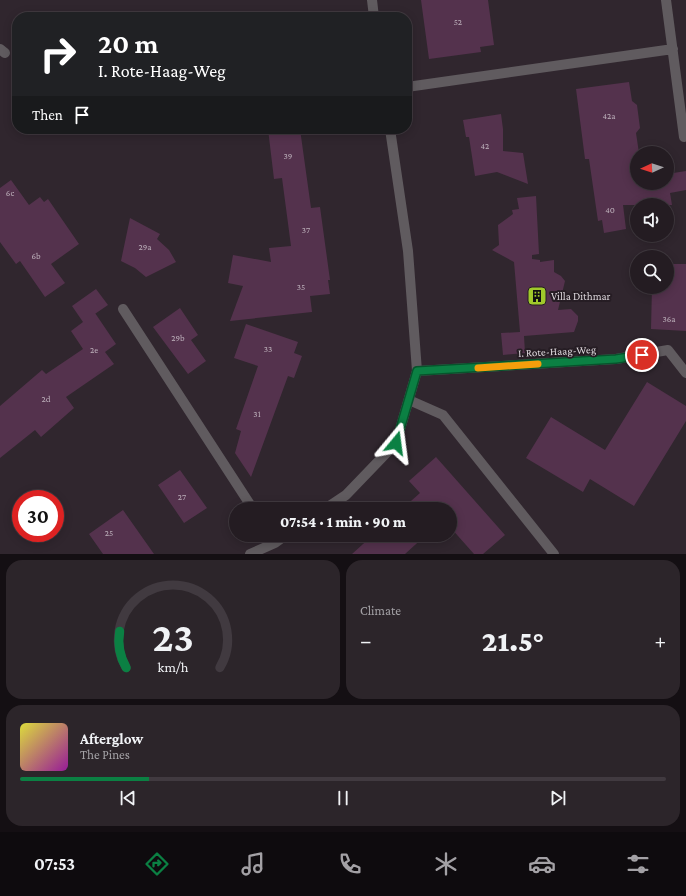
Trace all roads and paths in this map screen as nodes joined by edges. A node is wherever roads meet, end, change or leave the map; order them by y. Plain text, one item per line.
1 (372, 0) edge
2 (666, 0) edge
3 (373, 12) edge
4 (672, 50) junction
5 (412, 86) edge
6 (391, 134) edge
7 (684, 137) dead end
8 (123, 309) dead end
9 (417, 371) junction
10 (686, 373) edge
11 (409, 400) junction
12 (248, 502) edge
13 (336, 502) edge
14 (268, 542) edge
15 (250, 554) edge
16 (554, 554) edge

1 - 3 street
2 - 4 street
4 - 5 street
4 - 7 street
6 - 9 street
8 - 12 street
9 - 10 street, I. Rote-Haag-Weg
9 - 11 street
11 - 13 street
11 - 16 street
14 - 15 street

